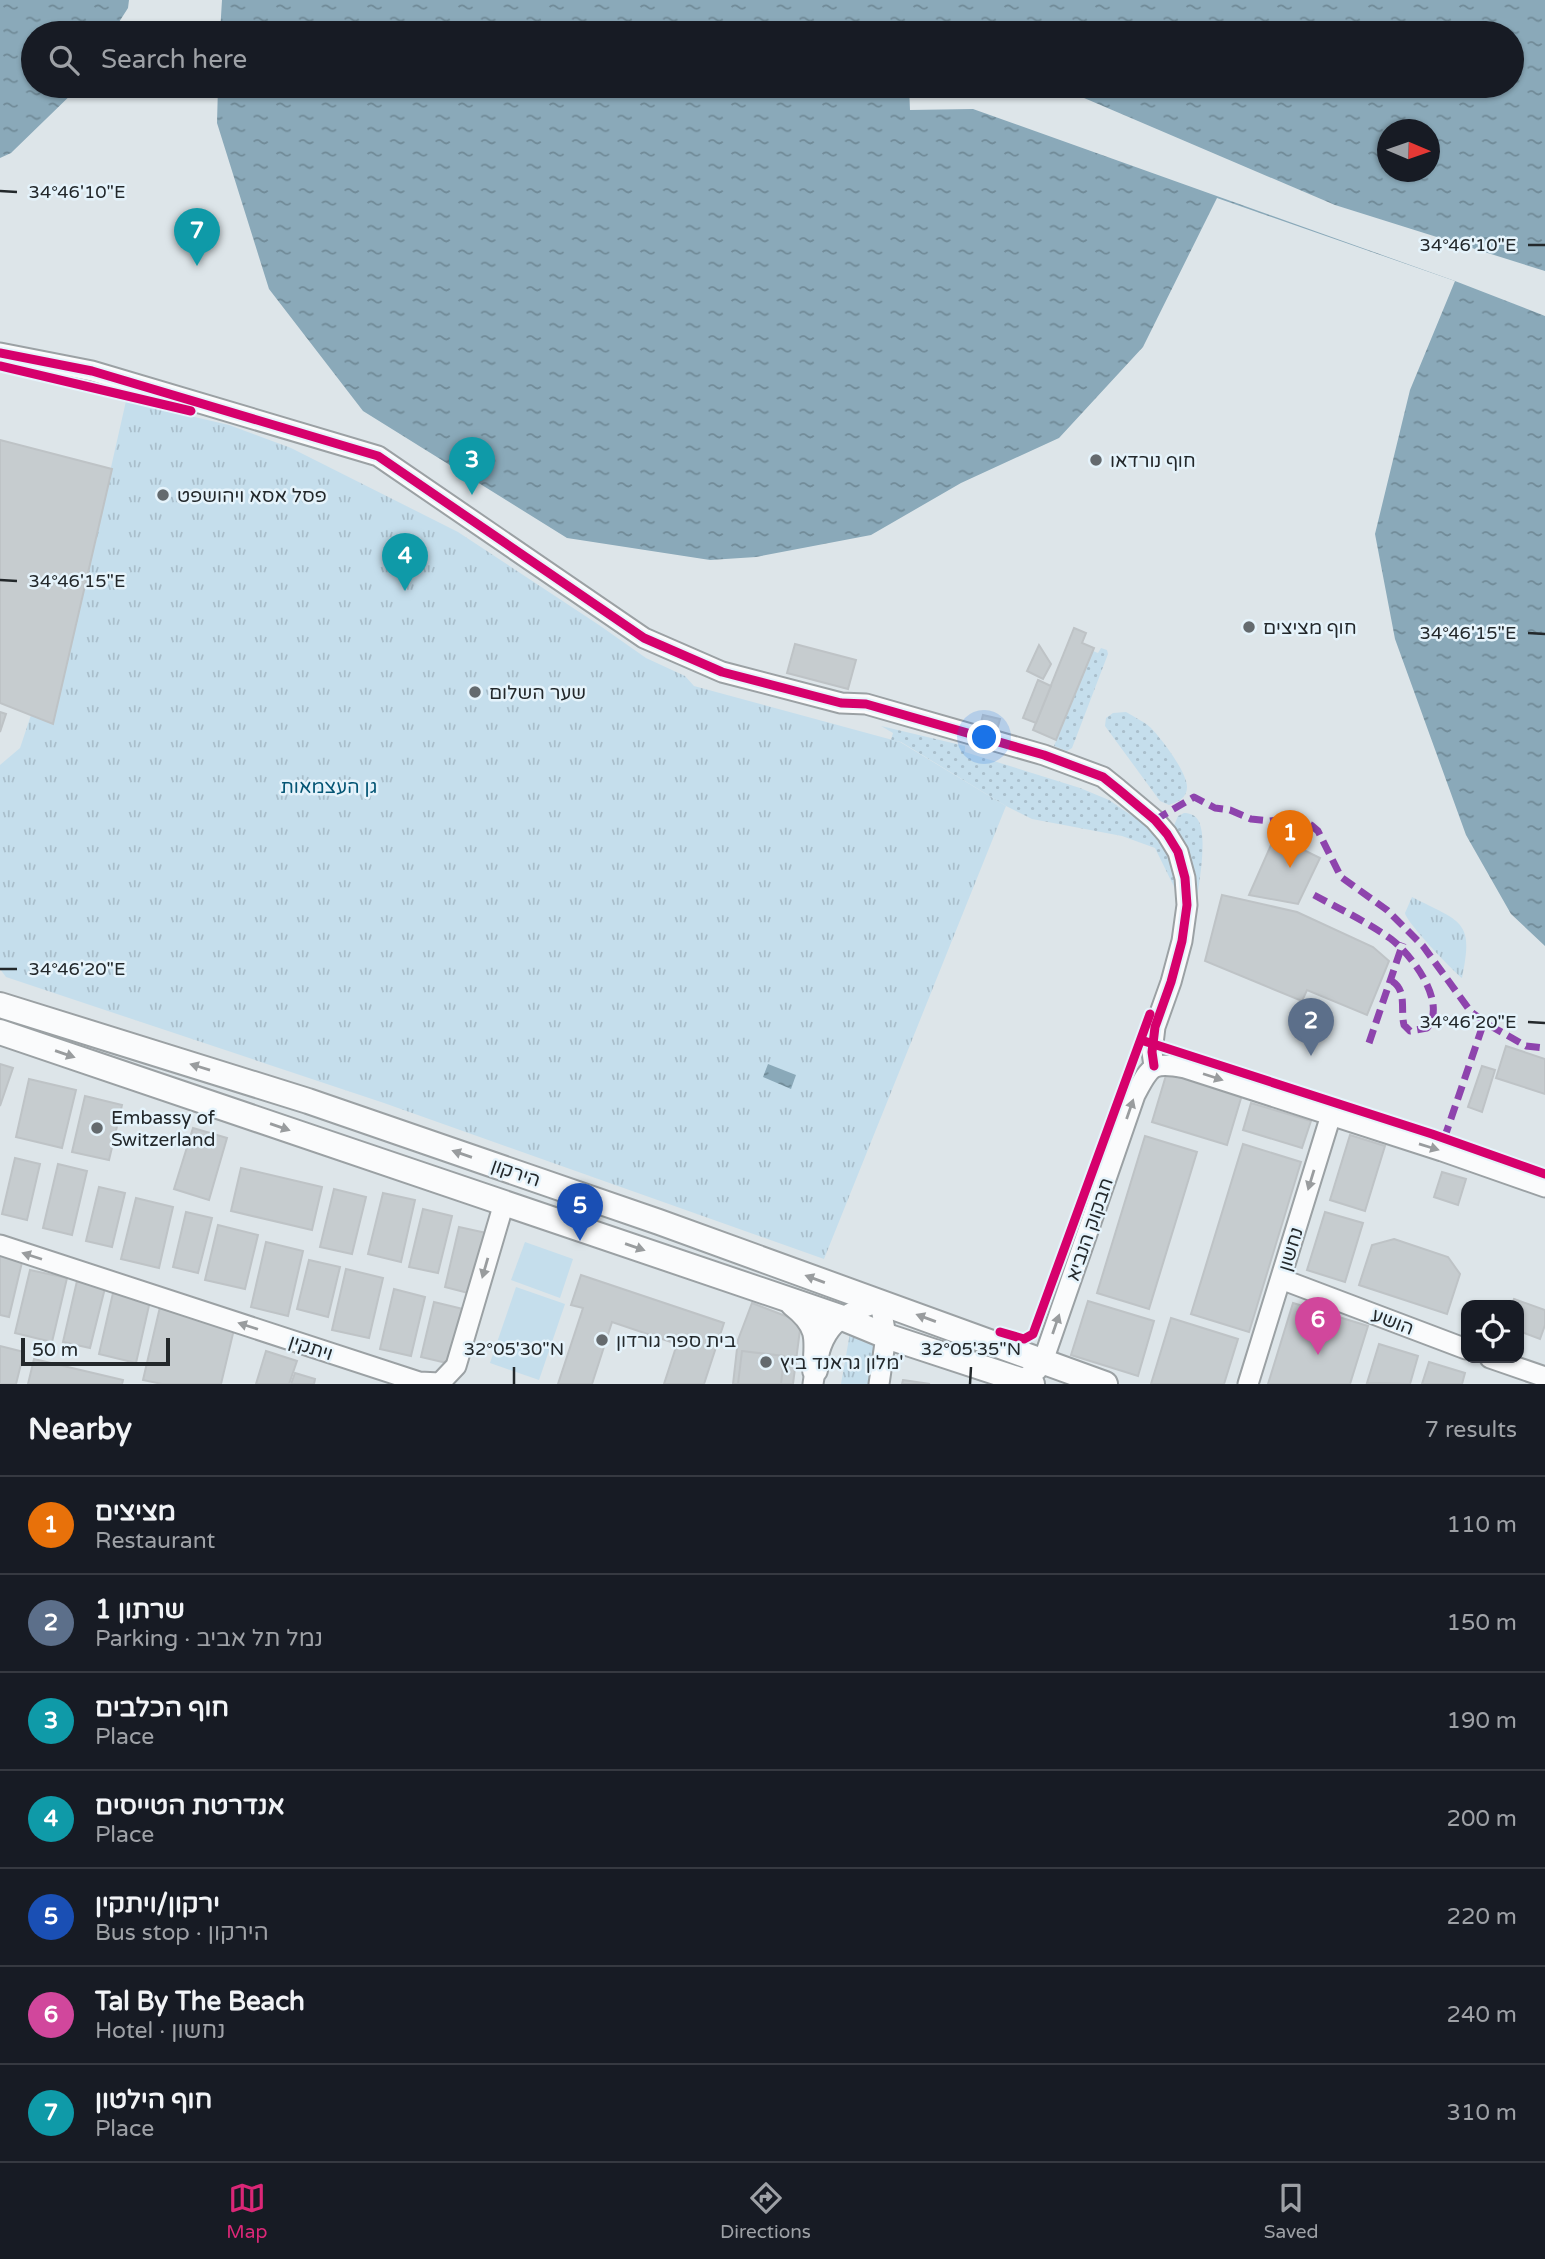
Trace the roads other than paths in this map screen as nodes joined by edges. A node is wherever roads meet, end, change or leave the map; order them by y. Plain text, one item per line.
1 (0, 353) edge
2 (0, 1005) edge
3 (0, 1032) edge
4 (1151, 1068) junction
5 (1331, 1115) junction
6 (1545, 1187) edge
7 (504, 1203) junction
8 (0, 1245) edge
9 (1281, 1279) junction
10 (787, 1299) junction
11 (880, 1302) junction
12 (840, 1317) junction
13 (886, 1336) junction
14 (1461, 1347) edge
15 (1043, 1361) junction
16 (1504, 1363) edge
17 (814, 1377) edge
18 (1545, 1377) edge
19 (1027, 1382) edge
20 (879, 1384) edge
21 (1105, 1384) edge
22 (1248, 1384) edge

1 - 4 street
11 -> 2 main road, הירקון
3 -> 7 main road, הירקון
4 -> 5 street
15 -> 4 street, חבקוק הנביא
5 -> 6 street
5 -> 9 street, נחשון
7 -> 8 street, ויתקין
7 -> 10 main road, הירקון
9 - 14 street, הושע
9 - 22 street, נחשון
10 - 12 main road, הירקון
10 - 17 main road
11 - 12 street
11 - 13 street
15 -> 11 main road, הירקון
12 - 13 main road, הירקון
12 - 17 street
13 - 19 main road, הירקון
13 - 20 street
15 - 19 street
15 - 21 main road, הירקון
16 - 18 street

